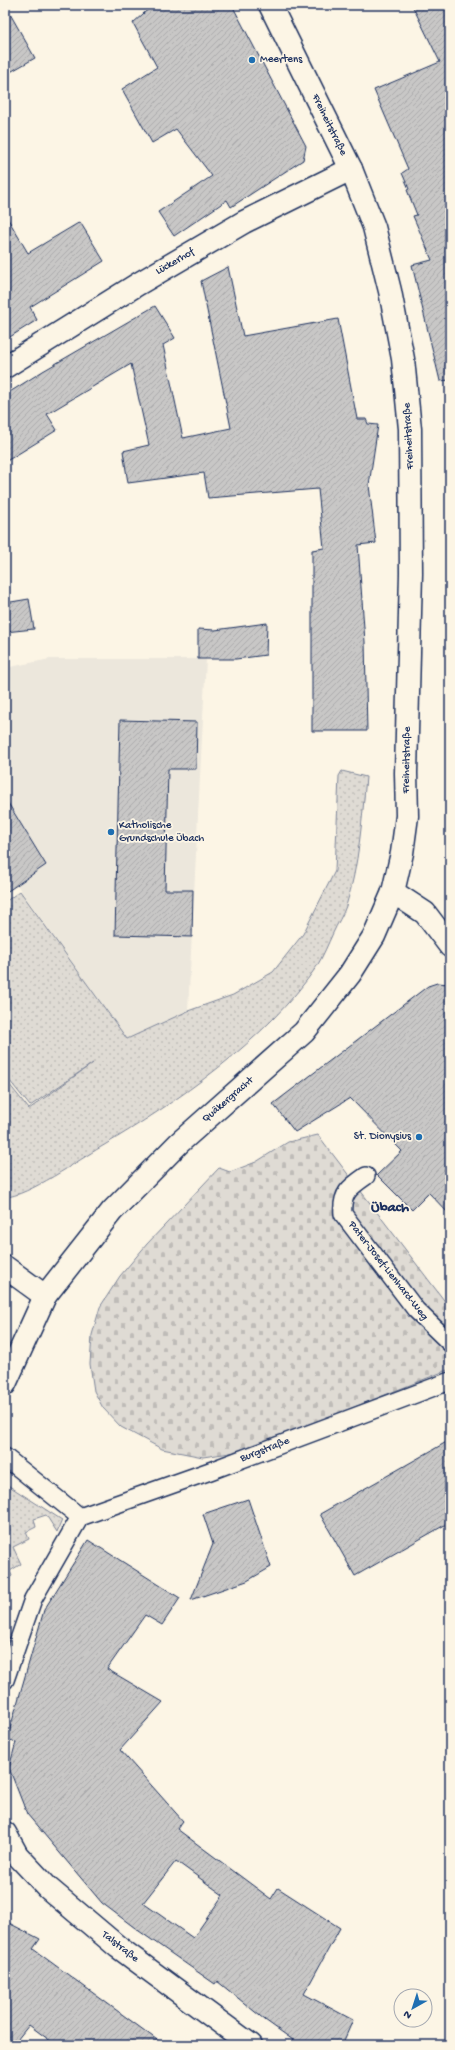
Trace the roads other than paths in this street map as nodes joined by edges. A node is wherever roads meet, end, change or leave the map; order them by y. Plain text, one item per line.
1 (270, 5) edge
2 (351, 169) junction
3 (5, 367) edge
4 (393, 892) junction
5 (450, 946) edge
6 (366, 1176) dead end
7 (5, 1267) edge
8 (45, 1296) junction
9 (450, 1343) edge
10 (450, 1381) edge
11 (5, 1384) edge
12 (5, 1457) edge
13 (80, 1517) junction
14 (5, 1680) edge
15 (5, 1833) edge
16 (251, 2045) edge

1 - 2 street, Freiheitstraße
2 - 3 street, Lückerhof
2 - 4 street, Freiheitstraße
4 - 5 street
4 - 8 street, Quäkergracht
6 - 9 lane, Pater-Josef-Lienhard-Weg
7 - 8 street
8 - 11 street
10 - 13 lane, Burgstraße
12 - 13 lane
13 - 14 lane
15 - 16 street, Talstraße

